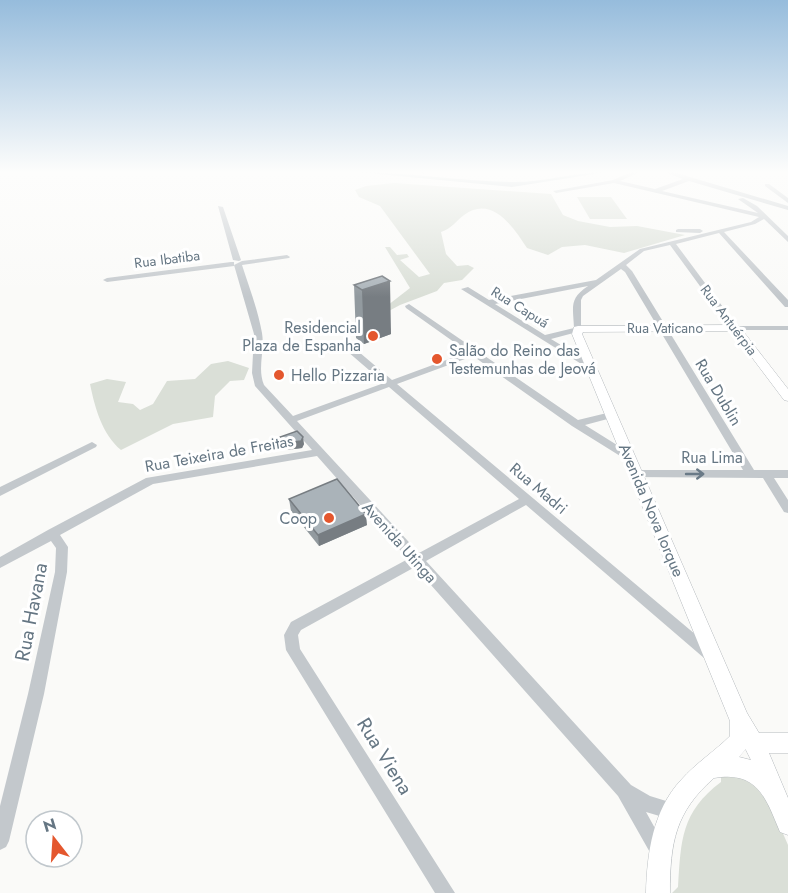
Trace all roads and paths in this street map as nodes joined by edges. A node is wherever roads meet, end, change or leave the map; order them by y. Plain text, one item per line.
1 (223, 214) edge
2 (750, 214) edge
3 (760, 214) edge
4 (762, 217) junction
5 (774, 227) junction
6 (788, 228) edge
7 (678, 231) dead end
8 (720, 231) junction
9 (788, 240) edge
10 (670, 242) junction
11 (287, 257) dead end
12 (237, 263) junction
13 (622, 266) junction
14 (106, 280) dead end
15 (603, 280) junction
16 (465, 289) dead end
17 (779, 295) junction
18 (788, 295) edge
19 (488, 303) junction
20 (788, 305) edge
21 (409, 306) dead end
22 (735, 328) junction
23 (788, 328) edge
24 (578, 329) junction
25 (663, 329) junction
26 (544, 338) junction
27 (343, 343) dead end
28 (475, 352) junction
29 (591, 367) junction
30 (390, 383) junction
31 (788, 397) edge
32 (611, 415) junction
33 (291, 420) junction
34 (576, 424) junction
35 (92, 445) dead end
36 (320, 452) junction
37 (629, 457) junction
38 (636, 474) junction
39 (751, 474) junction
40 (766, 474) junction
41 (788, 474) edge
42 (0, 492) edge
43 (527, 500) junction
44 (788, 509) edge
45 (52, 533) junction
46 (416, 559) junction
47 (0, 563) edge
48 (714, 659) junction
49 (740, 720) junction
50 (754, 743) junction
51 (788, 743) edge
52 (710, 769) junction
53 (772, 787) junction
54 (624, 790) junction
55 (673, 811) junction
56 (788, 824) edge
57 (0, 841) edge
58 (660, 854) junction
59 (446, 893) edge
60 (658, 893) edge

1 - 12 street, Avenida Utinga
2 - 4 street
3 - 4 street
4 - 5 street
4 - 8 street
5 - 6 street
5 - 9 street
7 - 8 street
8 - 10 street
8 - 17 street
10 - 13 street
10 - 22 street, Rua Antuérpia
11 - 12 street, Rua Ibatiba
12 - 14 street, Rua Ibatiba
12 - 33 street, Avenida Utinga
13 - 15 street
13 - 25 street, Rua Dublin
15 - 19 street
15 - 24 street, Avenida Nova Iorque
16 - 19 street, Rua Capuá
17 - 18 street
17 - 20 street
19 - 26 street, Rua Capuá
21 - 28 street
22 - 23 street, Rua Vaticano
22 - 25 main road, Rua Vaticano
22 - 31 main road, Rua Antuérpia
24 - 25 main road, Rua Vaticano
24 - 26 street, Rua Vaticano
24 - 29 main road, Avenida Nova Iorque
25 - 39 street, Rua Dublin
26 - 29 street, Rua Capuá
27 - 30 street, Rua Madri
28 - 30 street
28 - 34 street
29 - 32 main road, Avenida Nova Iorque
30 - 33 street
30 - 43 street, Rua Madri
32 - 34 street
32 - 37 main road, Avenida Nova Iorque
33 - 36 street, Avenida Utinga
34 - 37 street
35 - 42 street
36 - 45 street, Rua Teixeira de Freitas
36 - 46 street, Avenida Utinga
37 - 38 main road, Avenida Nova Iorque
38 -> 39 street, Rua Lima
38 - 48 main road, Avenida Nova Iorque
39 - 40 street, Rua Lima
40 - 41 street, Rua Lima
40 - 44 street
43 - 46 street
43 - 48 street, Rua Madri
45 - 47 street, Rua Teixeira de Freitas
45 - 57 street, Rua Havana
46 - 54 street, Avenida Utinga
46 - 59 street, Rua Viena
48 - 49 main road, Avenida Nova Iorque
49 - 50 main road, Avenida Nova Iorque
49 - 52 main road
50 - 51 main road
50 - 53 main road, Avenida Nova Iorque
52 - 53 main road
52 - 55 main road
53 - 56 main road, Avenida Nova Iorque
54 - 55 street, Avenida Utinga
54 - 58 street, Avenida Utinga
55 - 58 main road
58 - 60 main road

